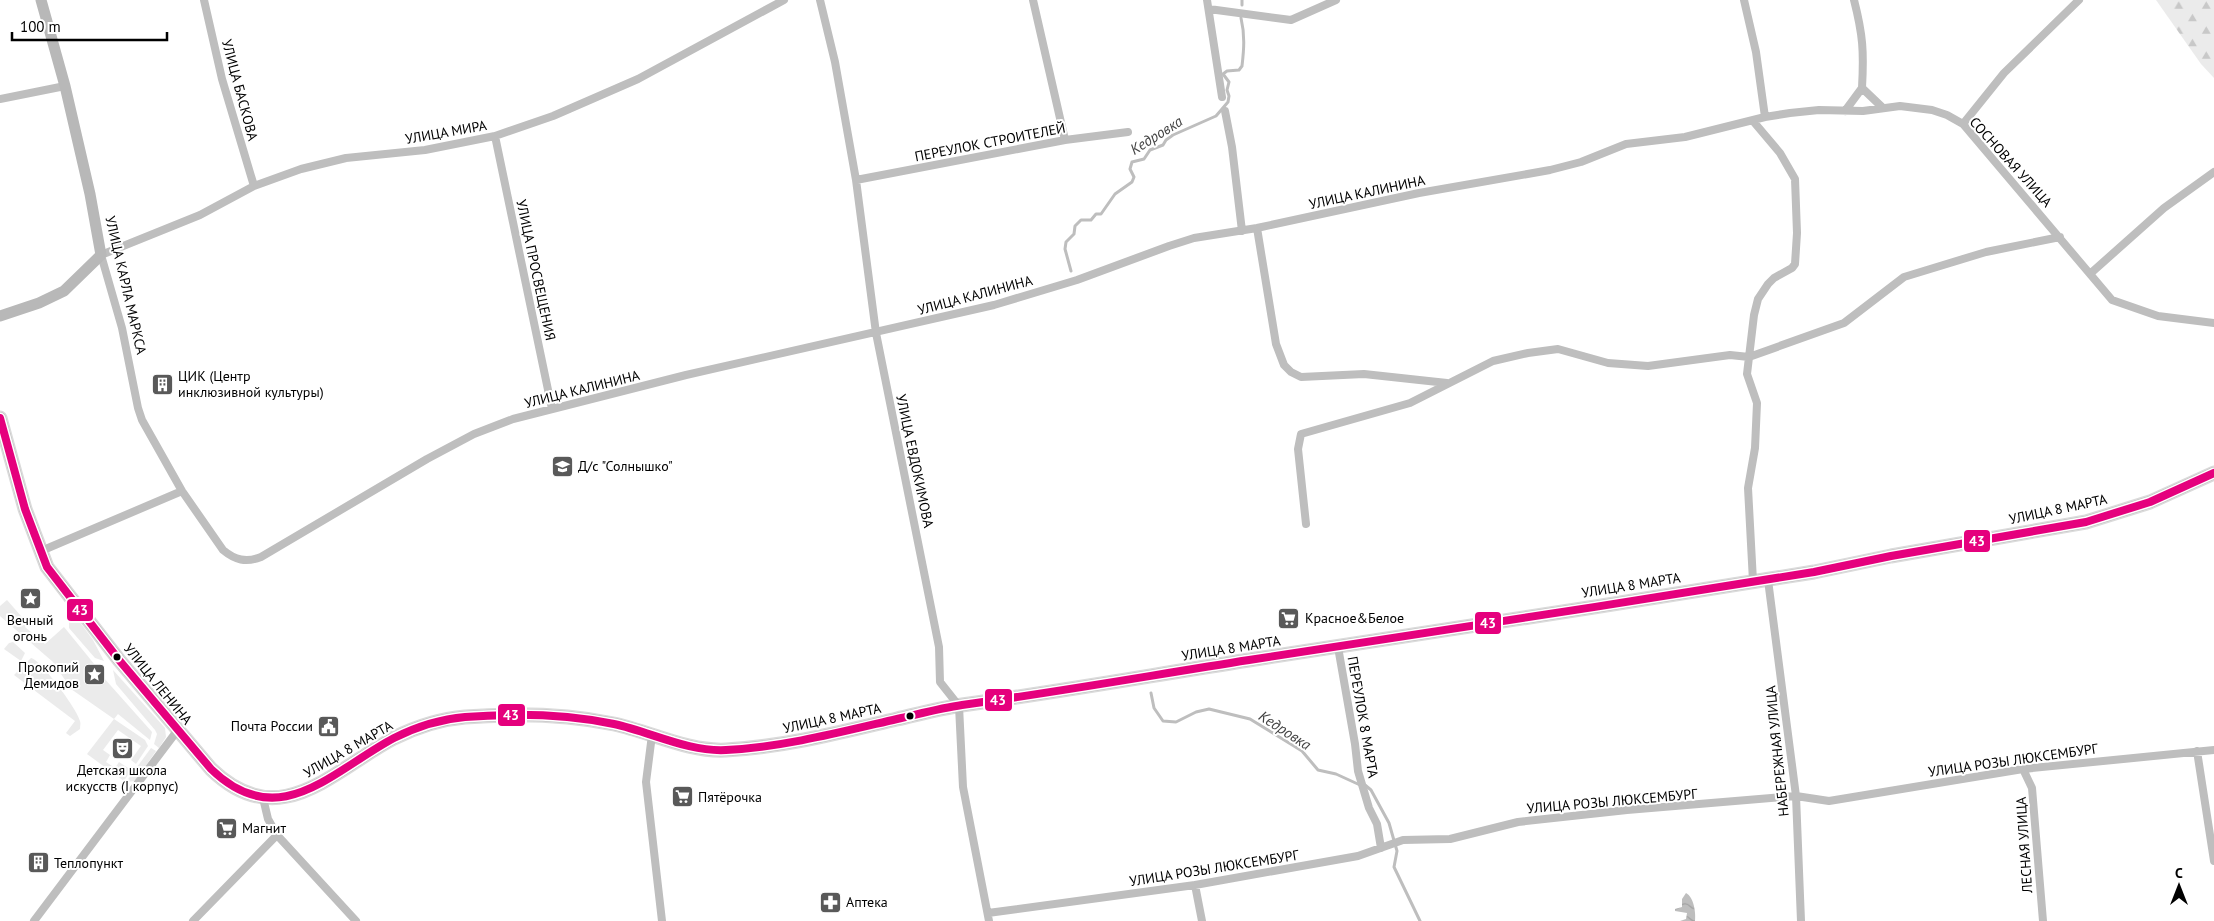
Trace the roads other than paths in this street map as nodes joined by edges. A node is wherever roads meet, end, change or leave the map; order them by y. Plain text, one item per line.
1 (41, 0) edge
2 (204, 0) edge
3 (784, 0) edge
4 (820, 0) edge
5 (1033, 0) edge
6 (1206, 0) edge
7 (1336, 0) edge
8 (1744, 0) edge
9 (1854, 0) edge
10 (2079, 0) edge
11 (1208, 9) junction
12 (65, 86) junction
13 (1862, 88) junction
14 (1222, 97) dead end
15 (0, 100) edge
16 (1883, 108) junction
17 (1845, 111) junction
18 (1225, 112) dead end
19 (1765, 117) junction
20 (1753, 121) junction
21 (1963, 124) junction
22 (1128, 132) dead end
23 (495, 136) junction
24 (1065, 140) junction
25 (2214, 172) edge
26 (856, 180) junction
27 (254, 186) junction
28 (1256, 228) junction
29 (1242, 231) junction
30 (2060, 237) junction
31 (101, 255) junction
32 (2091, 273) junction
33 (0, 316) edge
34 (2214, 323) edge
35 (876, 333) junction
36 (1749, 357) junction
37 (1447, 384) junction
38 (552, 409) junction
39 (0, 418) edge
40 (5, 457) edge
41 (2214, 473) edge
42 (182, 490) junction
43 (1306, 524) dead end
44 (41, 551) junction
45 (230, 556) joint
46 (1768, 580) junction
47 (1753, 581) junction
48 (1338, 647) junction
49 (959, 706) junction
50 (177, 731) junction
51 (652, 735) junction
52 (2214, 750) edge
53 (2197, 751) junction
54 (2023, 768) junction
55 (1796, 796) junction
56 (263, 798) junction
57 (277, 836) junction
58 (1385, 846) junction
59 (2214, 861) edge
60 (1195, 885) junction
61 (989, 917) edge
62 (34, 921) edge
63 (193, 921) edge
64 (356, 921) edge
65 (662, 921) edge
66 (1202, 921) edge
67 (1801, 921) edge
68 (2043, 921) edge

1 - 12 street, УЛИЦА КАРЛА МАРКСА
2 - 27 street, УЛИЦА БАСКОВА
3 - 23 street, УЛИЦА МИРА
4 - 26 street, УЛИЦА ЕВДОКИМОВА
5 - 24 street
6 - 11 street
7 - 11 street
8 - 19 street
9 - 13 street
10 - 21 street
11 - 14 street
12 - 15 street
12 - 31 street, УЛИЦА КАРЛА МАРКСА
13 - 16 street
13 - 17 street
16 - 17 street, СОСНОВАЯ УЛИЦА
16 - 21 street, СОСНОВАЯ УЛИЦА
17 - 19 street, СОСНОВАЯ УЛИЦА
18 - 29 street
19 - 20 street, СОСНОВАЯ УЛИЦА
20 - 28 street, УЛИЦА КАЛИНИНА
20 - 36 street
21 - 30 street, СОСНОВАЯ УЛИЦА
22 - 24 street, ПЕРЕУЛОК СТРОИТЕЛЕЙ
23 - 27 street, УЛИЦА МИРА
23 - 38 street, УЛИЦА ПРОСВЕЩЕНИЯ
24 - 26 street, ПЕРЕУЛОК СТРОИТЕЛЕЙ
25 - 32 street
26 - 35 street, УЛИЦА ЕВДОКИМОВА
27 - 31 street, УЛИЦА МИРА
28 - 29 street, УЛИЦА КАЛИНИНА
28 - 37 street
29 - 35 street, УЛИЦА КАЛИНИНА
30 - 32 street, СОСНОВАЯ УЛИЦА
30 - 36 street
31 - 33 street
31 - 42 street, УЛИЦА КАРЛА МАРКСА
32 - 34 street, СОСНОВАЯ УЛИЦА
35 - 38 street, УЛИЦА КАЛИНИНА
35 - 49 street, УЛИЦА ЕВДОКИМОВА
36 - 37 street
36 - 47 street
37 - 43 street
38 - 45 street, УЛИЦА КАЛИНИНА
39 - 40 main road, УЛИЦА ЛЕНИНА
40 - 44 main road, УЛИЦА ЛЕНИНА
41 - 46 main road, УЛИЦА 8 МАРТА
42 - 44 street
42 - 45 street, УЛИЦА КАРЛА МАРКСА
44 - 50 main road, УЛИЦА ЛЕНИНА
46 - 47 main road, УЛИЦА 8 МАРТА
46 - 55 street, НАБЕРЕЖНАЯ УЛИЦА
47 - 48 main road, УЛИЦА 8 МАРТА
48 - 49 main road, УЛИЦА 8 МАРТА
48 - 58 street, ПЕРЕУЛОК 8 МАРТА
49 - 51 main road, УЛИЦА 8 МАРТА
49 - 61 street
50 - 56 main road, УЛИЦА ЛЕНИНА
50 - 62 street
51 - 56 main road, УЛИЦА 8 МАРТА
51 - 65 street
52 - 53 street, УЛИЦА РОЗЫ ЛЮКСЕМБУРГ
53 - 54 street, УЛИЦА РОЗЫ ЛЮКСЕМБУРГ
53 - 59 street
54 - 55 street, УЛИЦА РОЗЫ ЛЮКСЕМБУРГ
54 - 68 street, ЛЕСНАЯ УЛИЦА
55 - 58 street, УЛИЦА РОЗЫ ЛЮКСЕМБУРГ
55 - 67 street, НАБЕРЕЖНАЯ УЛИЦА
56 - 57 street
57 - 63 street
57 - 64 street
58 - 60 street, УЛИЦА РОЗЫ ЛЮКСЕМБУРГ
60 - 61 street, УЛИЦА РОЗЫ ЛЮКСЕМБУРГ
60 - 66 street

